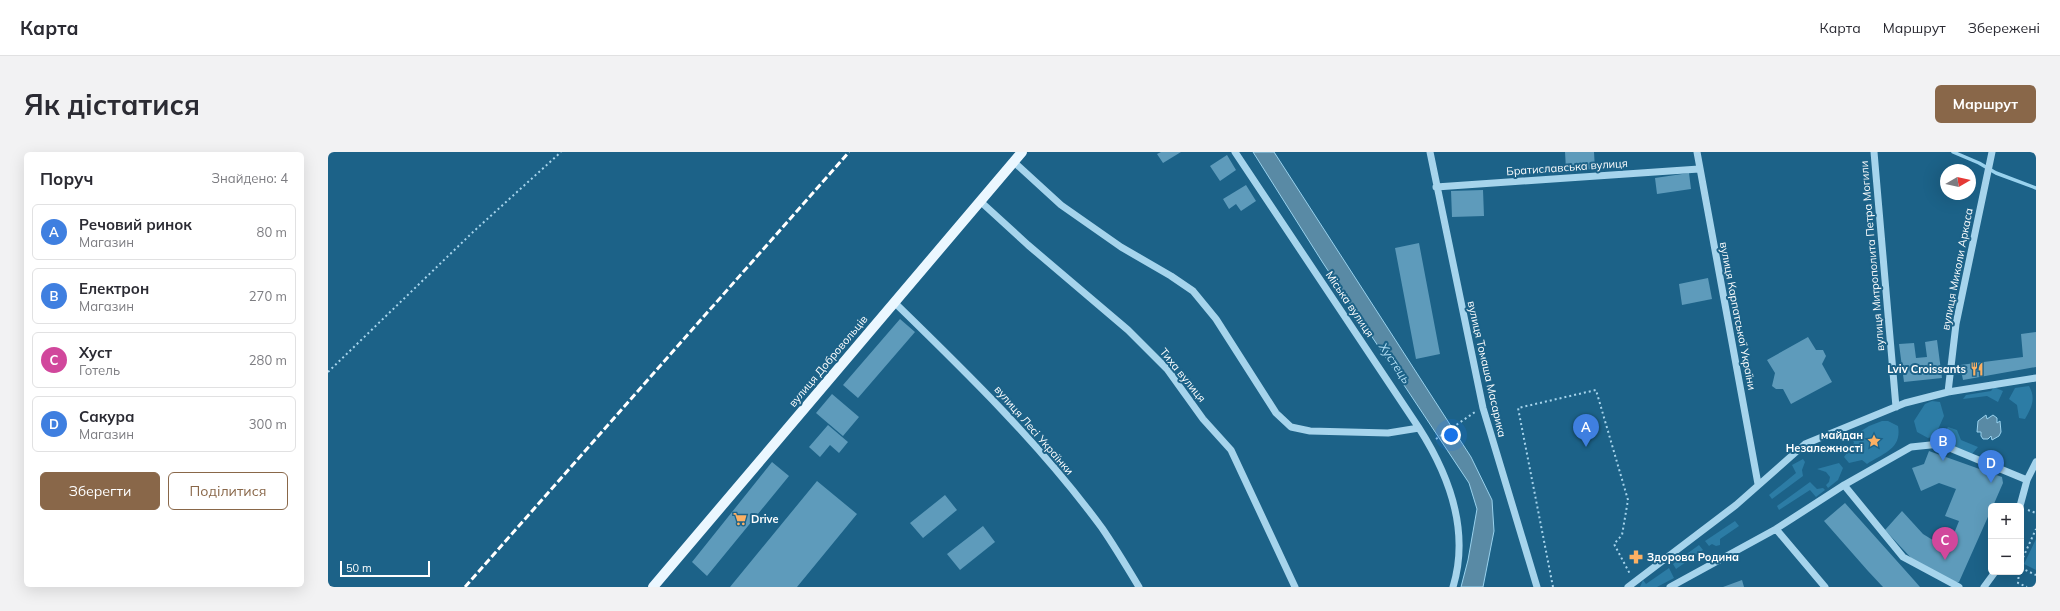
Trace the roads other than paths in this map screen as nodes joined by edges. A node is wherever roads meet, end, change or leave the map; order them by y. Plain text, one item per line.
1 (1022, 152) edge
2 (1235, 152) edge
3 (1430, 152) edge
4 (1697, 152) edge
5 (1874, 152) edge
6 (1992, 152) edge
7 (1014, 162) junction
8 (1699, 169) junction
9 (1436, 187) junction
10 (981, 202) junction
11 (894, 302) junction
12 (2036, 378) edge
13 (1948, 390) junction
14 (1896, 407) junction
15 (1419, 428) junction
16 (2036, 462) edge
17 (2027, 480) junction
18 (1758, 484) junction
19 (1844, 485) junction
20 (2021, 503) edge
21 (1776, 529) junction
22 (1994, 575) edge
23 (653, 587) edge
24 (1139, 587) edge
25 (1295, 587) edge
26 (1453, 587) edge
27 (1537, 587) edge
28 (1628, 587) edge
29 (1670, 587) edge
30 (1825, 587) edge
31 (1959, 587) edge
32 (1984, 587) edge

1 - 7 main road, вулиця Добровольців
2 - 15 street, Міська вулиця
3 - 9 street, вулиця Томаша Масарика
4 - 8 street, вулиця Карпатської України
5 - 14 street, вулиця Митрополита Петра Могили
6 - 13 street, вулиця Миколи Аркаса
7 - 10 main road, вулиця Добровольців
7 - 15 street
8 - 9 street, Братиславська вулиця
8 - 18 street, вулиця Карпатської України
9 - 27 street, вулиця Томаша Масарика
10 - 11 main road, вулиця Добровольців
10 - 25 street, Тиха вулиця
11 - 23 main road, вулиця Добровольців
11 - 24 street, вулиця Лесі Українки
12 - 13 street
13 - 14 street
14 - 18 street
15 - 26 street, Міська вулиця
16 - 17 street
17 - 19 street
17 - 20 street
18 - 28 street
19 - 21 street
19 - 31 street
21 - 29 street
21 - 30 street
22 - 32 street

